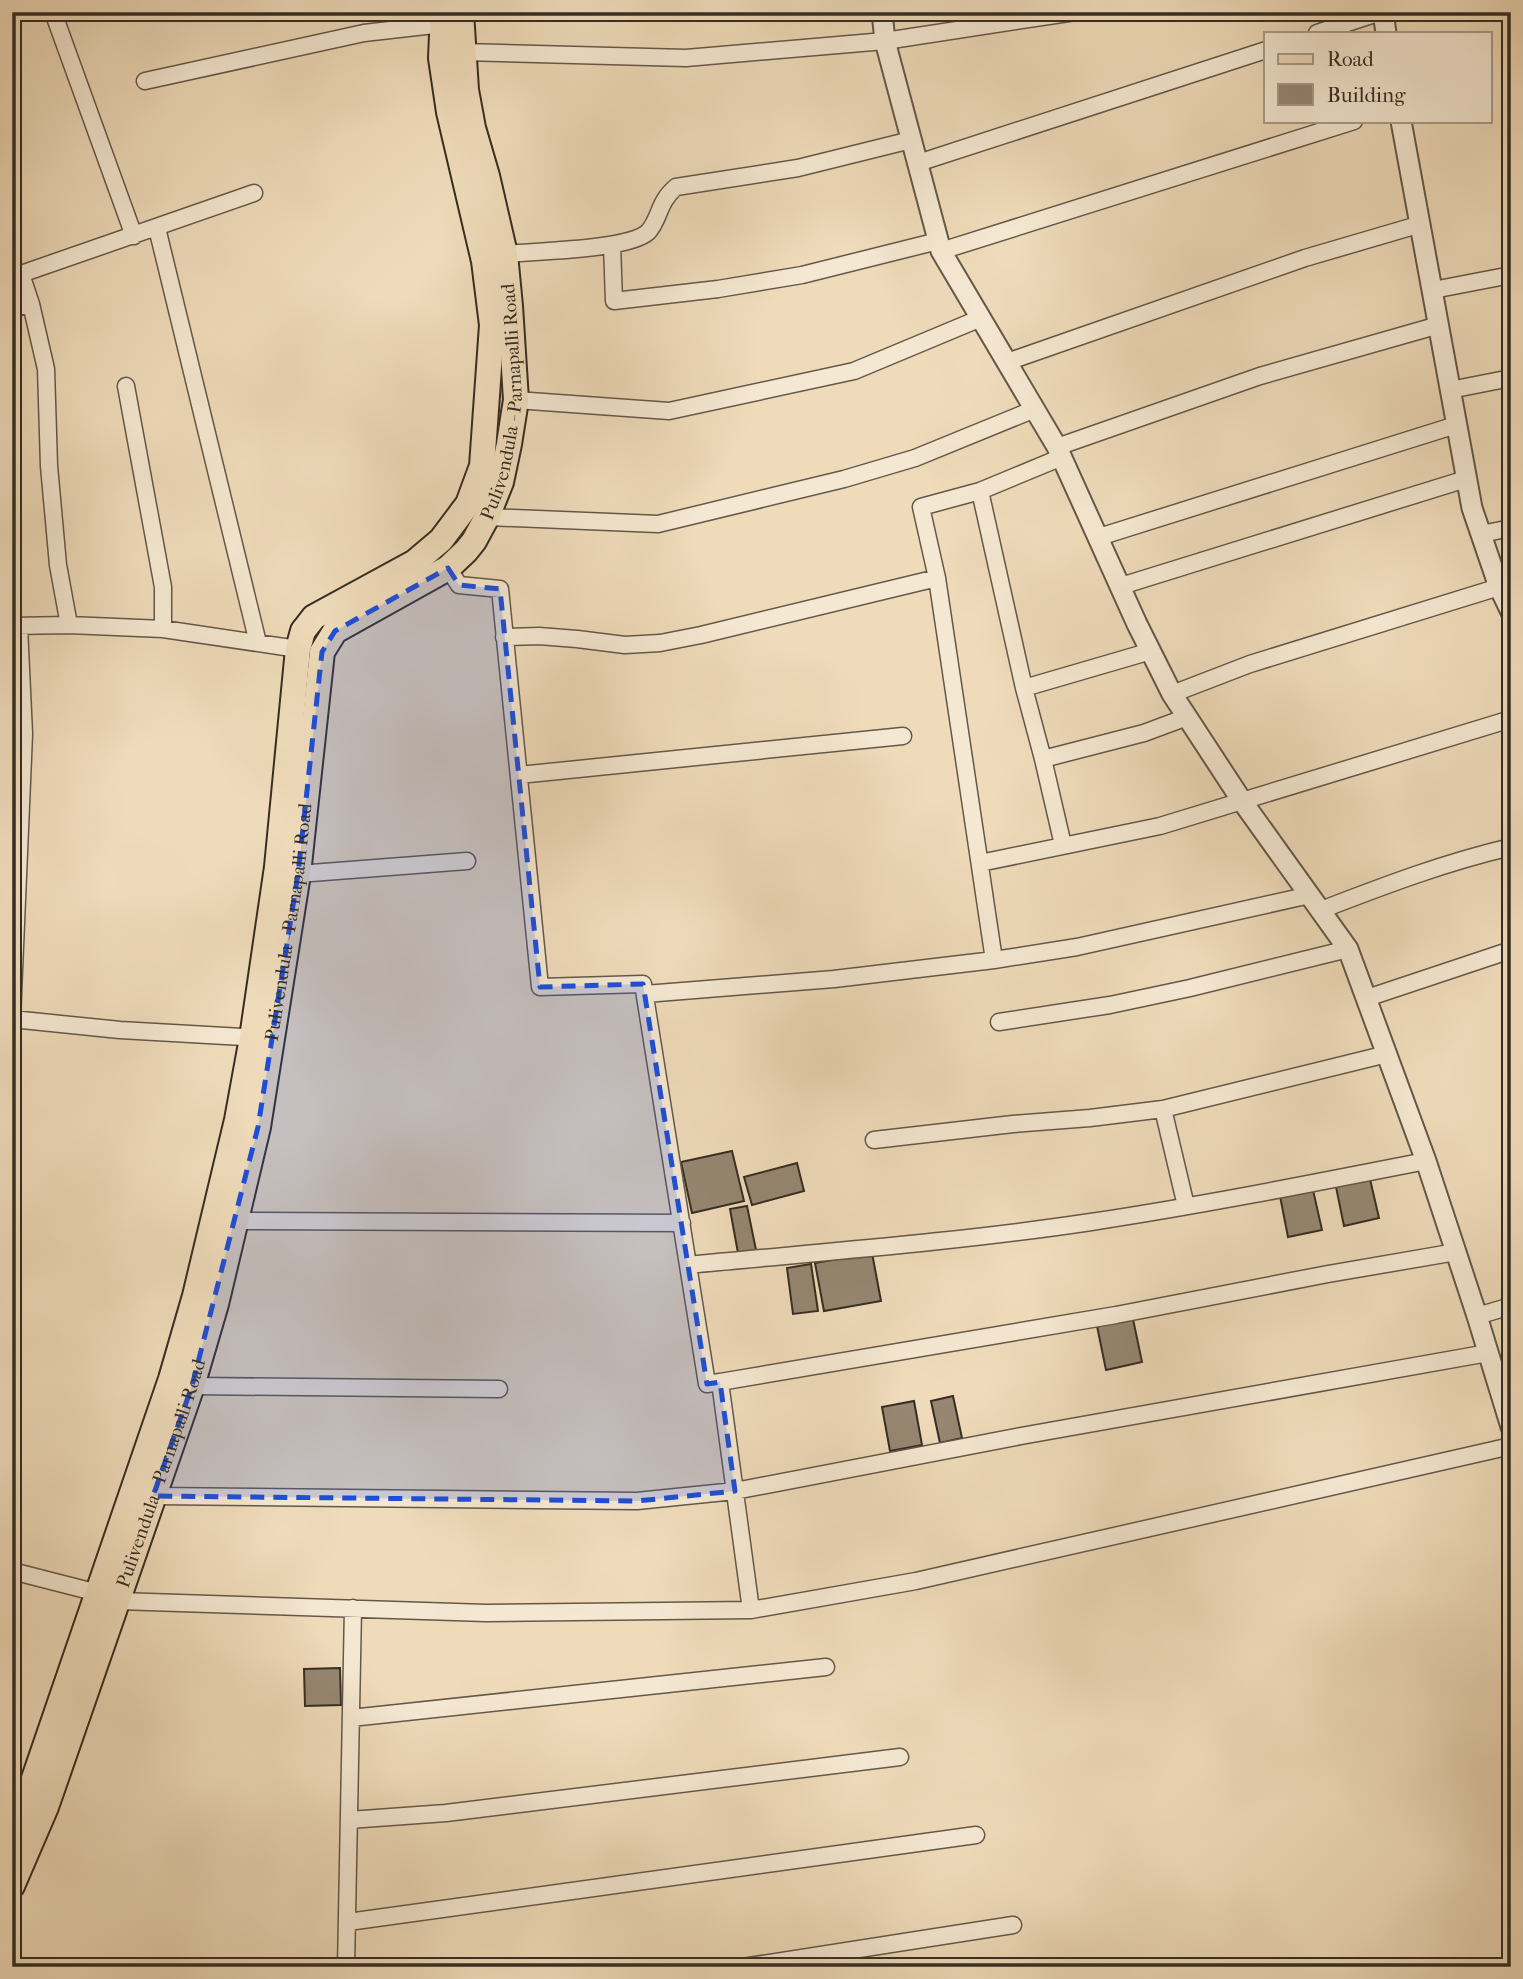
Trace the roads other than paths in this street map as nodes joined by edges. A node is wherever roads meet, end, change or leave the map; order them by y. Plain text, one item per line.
1 (53, 12) edge
2 (883, 12) edge
3 (1075, 12) edge
4 (1382, 12) edge
5 (449, 16) edge
6 (1320, 32) edge
7 (1386, 32) edge
8 (885, 41) junction
9 (1264, 51) edge
10 (463, 52) junction
11 (145, 81) dead end
12 (1351, 122) edge
13 (1401, 122) edge
14 (911, 140) junction
15 (918, 163) junction
16 (254, 193) dead end
17 (1421, 224) junction
18 (157, 228) junction
19 (134, 236) junction
20 (612, 245) junction
21 (939, 246) junction
22 (505, 254) junction
23 (1511, 275) edge
24 (1433, 290) junction
25 (31, 304) junction
26 (12, 308) edge
27 (981, 318) junction
28 (1439, 325) junction
29 (1007, 362) junction
30 (1511, 377) edge
31 (126, 386) dead end
32 (1450, 390) junction
33 (516, 400) junction
34 (1035, 409) junction
35 (1456, 425) junction
36 (1060, 452) junction
37 (1466, 479) junction
38 (980, 491) junction
39 (486, 517) junction
40 (1511, 528) edge
41 (1481, 534) junction
42 (1099, 537) junction
43 (448, 568) junction
44 (937, 578) junction
45 (1121, 586) junction
46 (1499, 587) junction
47 (1511, 612) edge
48 (69, 625) junction
49 (16, 626) edge
50 (163, 629) junction
51 (505, 637) junction
52 (258, 643) junction
53 (310, 650) junction
54 (1151, 651) junction
55 (1024, 688) junction
56 (1172, 694) junction
57 (1187, 717) junction
58 (1511, 719) edge
59 (903, 736) dead end
60 (1043, 759) junction
61 (519, 775) junction
62 (1242, 801) junction
63 (1063, 845) junction
64 (1511, 847) edge
65 (467, 861) dead end
66 (980, 863) junction
67 (298, 874) junction
68 (1315, 902) junction
69 (1348, 949) junction
70 (1511, 950) edge
71 (994, 960) junction
72 (645, 994) junction
73 (1367, 998) junction
74 (12, 1019) edge
75 (999, 1022) dead end
76 (262, 1039) junction
77 (1387, 1054) junction
78 (1163, 1109) junction
79 (874, 1140) dead end
80 (1426, 1161) junction
81 (1186, 1206) junction
82 (235, 1221) junction
83 (682, 1223) junction
84 (1456, 1252) junction
85 (688, 1265) junction
86 (1511, 1306) edge
87 (1477, 1316) junction
88 (1489, 1353) junction
89 (1503, 1373) edge
90 (720, 1382) junction
91 (192, 1386) junction
92 (499, 1390) dead end
93 (1511, 1427) edge
94 (1511, 1446) edge
95 (735, 1491) junction
96 (153, 1496) junction
97 (12, 1571) edge
98 (108, 1597) junction
99 (353, 1608) junction
100 (751, 1610) junction
101 (826, 1667) dead end
102 (351, 1718) junction
103 (900, 1757) dead end
104 (349, 1820) junction
105 (12, 1833) edge
106 (976, 1835) dead end
107 (12, 1886) edge
108 (348, 1922) junction
109 (1013, 1925) dead end
110 (346, 1967) edge
111 (743, 1967) edge

1 - 19 street
2 - 8 street
3 - 8 street
4 - 6 street
4 - 7 street
5 - 10 main road, Pulivendula - Parnapalli Road
5 - 11 street
5 - 53 main road, Pulivendula - Parnapalli Road
8 - 10 street
8 - 14 street
9 - 15 street
10 - 22 main road, Pulivendula - Parnapalli Road
12 - 21 street
13 - 17 street
14 - 15 street
14 - 20 street
15 - 21 street
16 - 18 street
17 - 24 street
17 - 29 street
18 - 19 street
18 - 52 street
19 - 25 street
20 - 21 street
20 - 22 street
21 - 27 street
22 - 33 main road, Pulivendula - Parnapalli Road
23 - 24 street
24 - 28 street
25 - 26 street
25 - 48 street
27 - 29 street
27 - 33 street
28 - 32 street
28 - 36 street
29 - 34 street
30 - 32 street
31 - 50 street
32 - 35 street
33 - 39 main road, Pulivendula - Parnapalli Road
34 - 36 street
34 - 39 street
35 - 37 street
35 - 42 street
36 - 38 street
36 - 42 street
37 - 41 street
37 - 45 street
38 - 44 street
38 - 55 street
39 - 43 main road, Pulivendula - Parnapalli Road
40 - 41 street
41 - 46 street
42 - 45 street
43 - 51 street
43 - 53 main road, Pulivendula - Parnapalli Road
44 - 51 street
44 - 66 street
45 - 54 street
46 - 47 street
46 - 56 street
48 - 49 street
48 - 50 street
49 - 74 street
50 - 52 street
51 - 61 street
52 - 53 street
53 - 67 main road, Pulivendula - Parnapalli Road
53 - 76 main road, Pulivendula - Parnapalli Road
54 - 55 street
54 - 56 street
55 - 60 street
56 - 57 street
57 - 60 street
57 - 62 street
58 - 62 street
59 - 61 street
60 - 63 street
61 - 72 street
62 - 63 street
62 - 68 street
63 - 66 street
64 - 68 street
65 - 67 street
66 - 71 street
67 - 76 main road, Pulivendula - Parnapalli Road
68 - 69 street
68 - 71 street
69 - 73 street
69 - 75 street
70 - 73 street
71 - 72 street
72 - 83 street
73 - 77 street
74 - 76 street
76 - 82 main road, Pulivendula - Parnapalli Road
76 - 98 main road, Pulivendula - Parnapalli Road
77 - 78 street
77 - 80 street
78 - 79 street
78 - 81 street
80 - 81 street
80 - 84 street
81 - 85 street
82 - 83 street
82 - 91 main road, Pulivendula - Parnapalli Road
83 - 85 street
84 - 87 street
84 - 90 street
85 - 90 street
86 - 87 street
87 - 88 street
88 - 89 street
88 - 95 street
89 - 93 street
90 - 95 street
91 - 92 street
91 - 96 main road, Pulivendula - Parnapalli Road
94 - 100 street
95 - 96 street
95 - 100 street
96 - 98 main road, Pulivendula - Parnapalli Road
97 - 98 street
98 - 99 street
98 - 105 main road, Pulivendula - Parnapalli Road
98 - 107 main road, Pulivendula - Parnapalli Road
99 - 100 street
99 - 102 street
101 - 102 street
102 - 104 street
103 - 104 street
104 - 108 street
106 - 108 street
108 - 110 street
109 - 111 street

